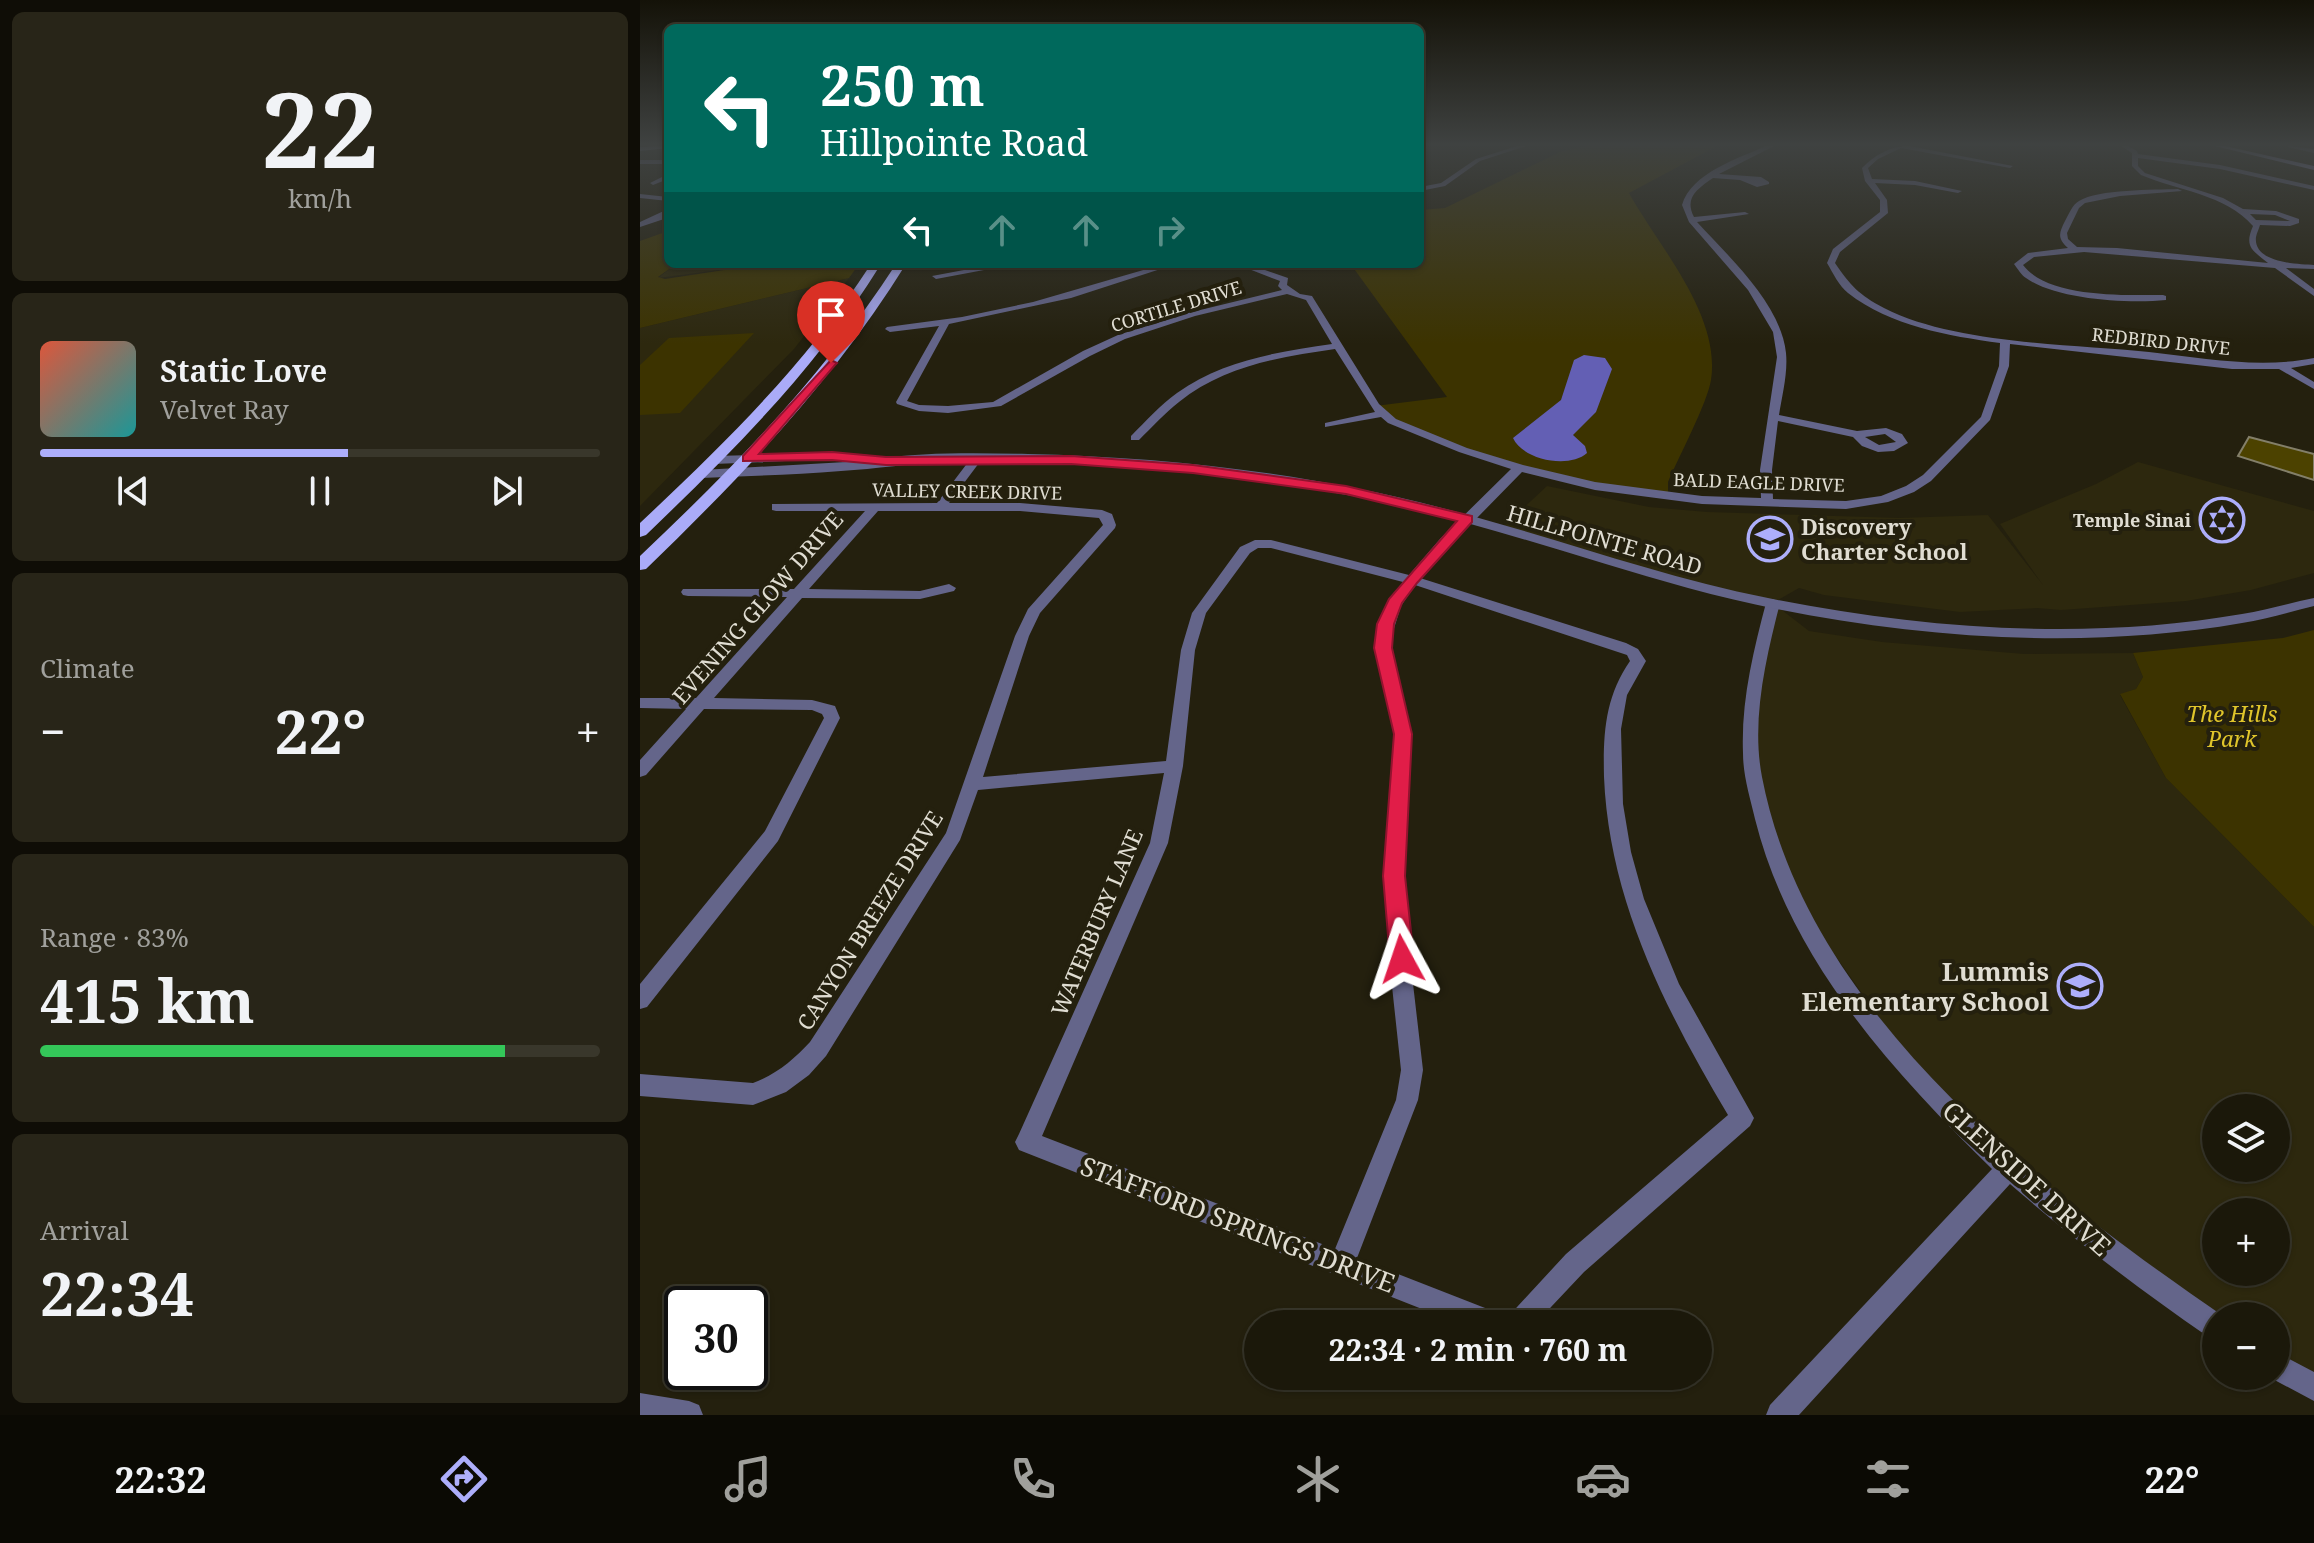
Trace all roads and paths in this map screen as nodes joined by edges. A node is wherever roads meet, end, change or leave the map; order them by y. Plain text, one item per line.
1 (1688, 212) edge
2 (1884, 212) edge
3 (2073, 212) edge
4 (2244, 212) edge
5 (2260, 212) edge
6 (1745, 214) dead end
7 (664, 216) edge
8 (1692, 220) junction
9 (2254, 222) junction
10 (640, 225) edge
11 (2077, 251) junction
12 (2275, 265) junction
13 (2314, 267) edge
14 (873, 268) edge
15 (899, 268) edge
16 (987, 268) edge
17 (1159, 268) edge
18 (1251, 268) edge
19 (936, 276) dead end
20 (1287, 291) junction
21 (2314, 293) edge
22 (2163, 298) dead end
23 (945, 323) junction
24 (890, 329) dead end
25 (2005, 342) junction
26 (1336, 346) junction
27 (2314, 361) edge
28 (2280, 366) junction
29 (2314, 386) edge
30 (1380, 414) junction
31 (1773, 417) junction
32 (1329, 425) dead end
33 (1857, 434) dead end
34 (1135, 438) dead end
35 (748, 459) junction
36 (976, 459) junction
37 (714, 460) junction
38 (886, 461) junction
39 (1519, 468) junction
40 (735, 472) junction
41 (701, 474) junction
42 (1767, 504) junction
43 (941, 506) junction
44 (776, 507) dead end
45 (875, 507) junction
46 (1108, 517) joint
47 (1466, 519) junction
48 (640, 532) edge
49 (640, 565) edge
50 (1412, 580) junction
51 (949, 588) dead end
52 (688, 592) dead end
53 (798, 594) junction
54 (2314, 602) edge
55 (1773, 603) junction
56 (640, 703) edge
57 (701, 703) junction
58 (1174, 766) junction
59 (640, 771) edge
60 (972, 784) junction
61 (640, 1000) edge
62 (640, 1085) edge
63 (1027, 1142) joint
64 (2008, 1169) junction
65 (1342, 1264) junction
66 (1459, 1310) edge
67 (1530, 1310) edge
68 (2202, 1318) edge
69 (2290, 1374) edge
70 (2314, 1387) edge
71 (640, 1407) edge
72 (689, 1415) edge
73 (1780, 1415) edge

1 - 8 street
2 - 25 street, REDBIRD DRIVE
3 - 11 street
4 - 9 street
5 - 9 street
6 - 8 street
7 - 10 street
8 - 31 street
9 - 12 street
11 - 12 street
11 - 22 street
12 - 13 street
12 - 21 street
14 - 37 main road
15 - 35 main road
16 - 19 street
17 - 23 street
18 - 20 street
20 - 23 street, CORTILE DRIVE
20 - 26 street
23 - 24 street
25 - 28 street, REDBIRD DRIVE
25 - 42 street, BALD EAGLE DRIVE
26 - 30 street
26 - 34 street
27 - 28 street, REDBIRD DRIVE
28 - 29 street
30 - 32 street
30 - 39 street, BALD EAGLE DRIVE
31 - 33 street
31 - 42 street
35 - 37 street, HILLPOINTE ROAD
35 - 38 street, HILLPOINTE ROAD
35 - 40 main road
36 - 38 street, HILLPOINTE ROAD
36 - 43 street
36 - 47 street, HILLPOINTE ROAD
37 - 41 main road
38 - 40 street, HILLPOINTE ROAD
39 - 42 street, BALD EAGLE DRIVE
39 - 47 street
40 - 41 street, HILLPOINTE ROAD
40 - 49 main road
41 - 48 main road
43 - 45 street, VALLEY CREEK DRIVE
43 - 46 street, VALLEY CREEK DRIVE
44 - 45 street, VALLEY CREEK DRIVE
45 - 53 street, EVENING GLOW DRIVE
46 - 60 street, CANYON BREEZE DRIVE
47 - 50 street
47 - 55 street, HILLPOINTE ROAD
50 - 58 street, WATERBURY LANE
50 - 65 street
50 - 67 street
51 - 53 street
52 - 53 street
53 - 57 street, EVENING GLOW DRIVE
54 - 55 street, HILLPOINTE ROAD
55 - 64 street, GLENSIDE DRIVE
56 - 57 street
57 - 59 street, EVENING GLOW DRIVE
57 - 61 street
58 - 60 street
58 - 63 street, WATERBURY LANE
60 - 62 street, CANYON BREEZE DRIVE
63 - 65 street, STAFFORD SPRINGS DRIVE
64 - 68 street, GLENSIDE DRIVE
64 - 73 street
65 - 66 street, STAFFORD SPRINGS DRIVE
69 - 70 street
71 - 72 street

